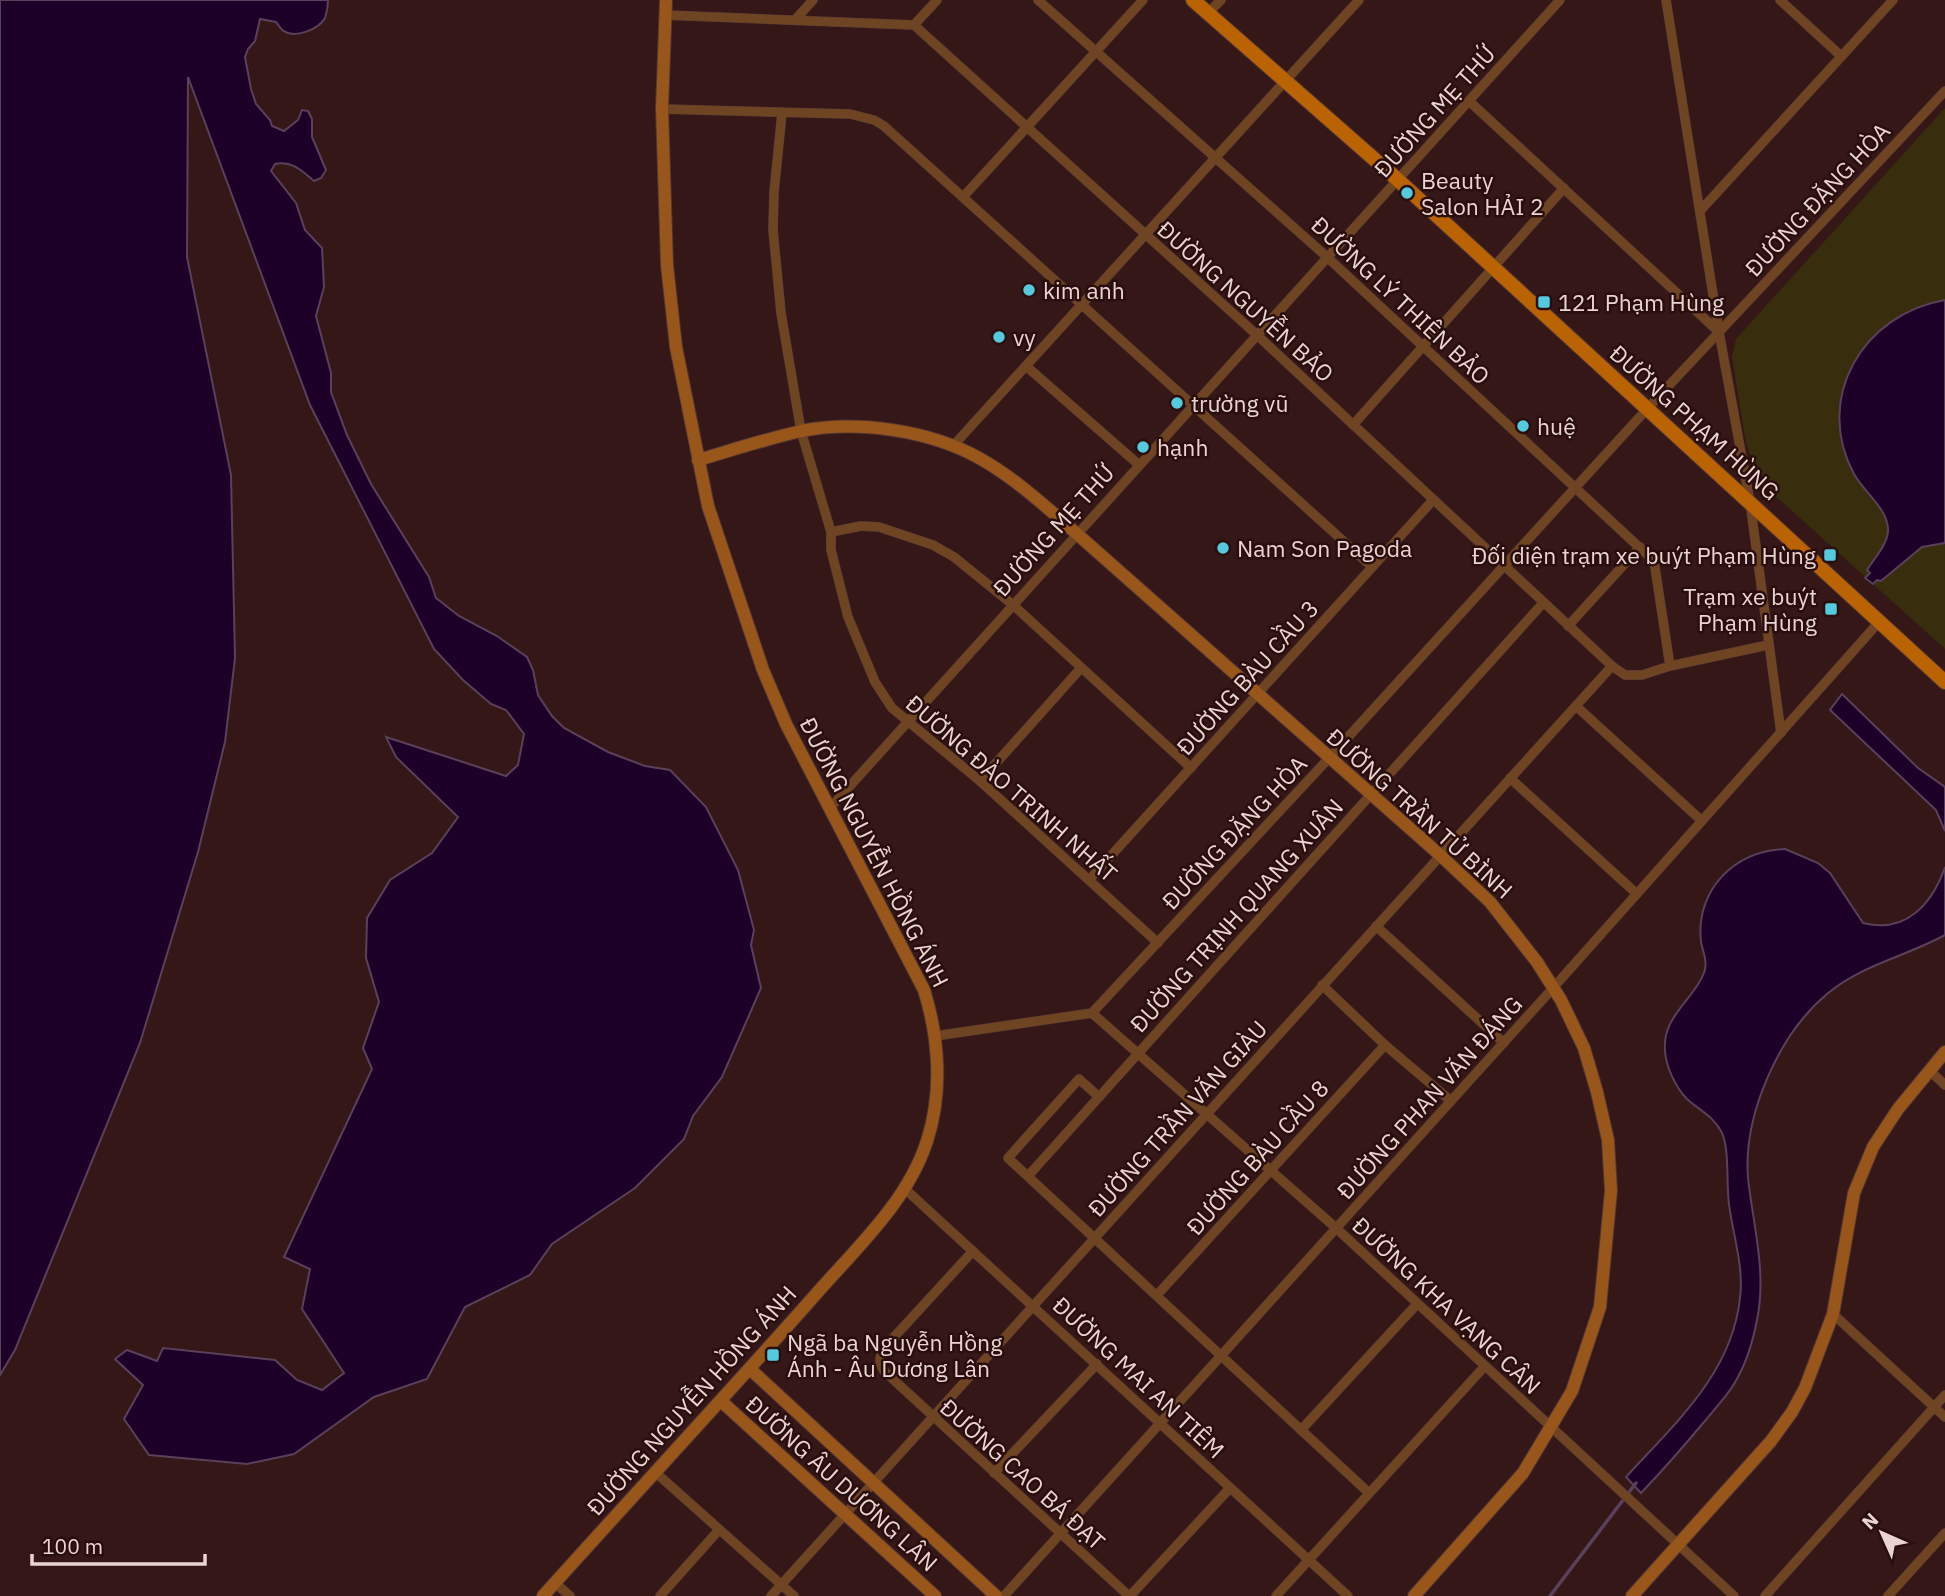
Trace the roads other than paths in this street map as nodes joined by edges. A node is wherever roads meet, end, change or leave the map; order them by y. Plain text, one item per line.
1 (666, 0) edge
2 (813, 0) edge
3 (937, 0) edge
4 (1038, 0) edge
5 (1143, 0) edge
6 (1194, 0) edge
7 (1221, 0) edge
8 (1359, 0) edge
9 (1560, 0) edge
10 (1666, 0) edge
11 (1780, 0) edge
12 (1893, 0) edge
13 (1208, 13) junction
14 (666, 15) junction
15 (795, 20) junction
16 (914, 25) junction
17 (1096, 52) junction
18 (1841, 56) junction
19 (1284, 82) junction
20 (1945, 90) edge
21 (1469, 101) junction
22 (662, 109) junction
23 (782, 113) junction
24 (1027, 127) junction
25 (1215, 158) junction
26 (1398, 180) junction
27 (1564, 188) junction
28 (963, 197) junction
29 (1700, 211) junction
30 (1145, 235) junction
31 (1328, 257) junction
32 (1493, 268) junction
33 (1081, 305) junction
34 (1719, 332) junction
35 (1256, 335) junction
36 (1423, 346) junction
37 (1026, 366) junction
38 (1193, 404) junction
39 (1646, 410) junction
40 (1353, 425) junction
41 (801, 431) junction
42 (952, 447) junction
43 (698, 460) junction
44 (1138, 464) junction
45 (1575, 487) junction
46 (1433, 500) junction
47 (1750, 502) junction
48 (831, 532) junction
49 (1076, 533) junction
50 (1640, 547) junction
51 (1503, 566) junction
52 (1372, 567) junction
53 (1543, 603) junction
54 (1012, 604) junction
55 (1879, 622) junction
56 (1568, 626) junction
57 (1768, 645) junction
58 (1612, 666) junction
59 (1670, 666) junction
60 (1081, 668) junction
61 (1945, 682) edge
62 (1258, 695) junction
63 (1576, 706) junction
64 (907, 722) junction
65 (1781, 733) junction
66 (1329, 758) junction
67 (1191, 768) junction
68 (1510, 778) junction
69 (980, 781) junction
70 (1370, 794) junction
71 (830, 808) junction
72 (1702, 821) junction
73 (1440, 855) junction
74 (1089, 880) junction
75 (1637, 894) junction
76 (1376, 926) junction
77 (1158, 943) junction
78 (1322, 985) junction
79 (1553, 988) junction
80 (1092, 1013) junction
81 (935, 1036) junction
82 (1504, 1043) junction
83 (1385, 1045) junction
84 (1945, 1052) edge
85 (1138, 1054) junction
86 (1929, 1070) junction
87 (1945, 1085) edge
88 (1099, 1097) junction
89 (1451, 1101) junction
90 (1206, 1114) junction
91 (1270, 1170) junction
92 (1028, 1176) junction
93 (904, 1188) junction
94 (1336, 1228) junction
95 (1095, 1238) junction
96 (973, 1251) junction
97 (1157, 1295) junction
98 (1418, 1304) junction
99 (1033, 1306) junction
100 (1833, 1314) junction
101 (1222, 1355) junction
102 (1097, 1364) junction
103 (1485, 1367) junction
104 (750, 1369) junction
105 (1945, 1395) edge
106 (720, 1401) junction
107 (1934, 1407) junction
108 (932, 1417) junction
109 (1945, 1417) edge
110 (1160, 1423) junction
111 (1551, 1429) junction
112 (1301, 1430) junction
113 (655, 1472) junction
114 (994, 1473) junction
115 (873, 1483) junction
116 (1230, 1488) junction
117 (1368, 1493) junction
118 (845, 1514) junction
119 (718, 1531) junction
120 (1945, 1533) edge
121 (1060, 1534) junction
122 (1677, 1545) junction
123 (1308, 1559) junction
124 (555, 1583) junction
125 (781, 1585) junction
126 (542, 1596) edge
127 (570, 1596) edge
128 (660, 1596) edge
129 (771, 1596) edge
130 (794, 1596) edge
131 (935, 1596) edge
132 (996, 1596) edge
133 (1004, 1596) edge
134 (1129, 1596) edge
135 (1276, 1596) edge
136 (1348, 1596) edge
137 (1414, 1596) edge
138 (1632, 1596) edge
139 (1734, 1596) edge
140 (1765, 1596) edge
141 (1888, 1596) edge

1 - 14 street, ĐƯỜNG NGUYỄN HỒNG ÁNH
2 - 15 street
3 - 16 street
4 - 17 street, ĐƯỜNG LÝ THIÊN BẢO
5 - 17 street
6 - 13 main road, ĐƯỜNG PHẠM HÙNG
7 - 13 street
8 - 19 street
9 - 21 street, ĐƯỜNG MẸ THỨ
10 - 29 street
11 - 18 street
12 - 18 street
13 - 19 main road, ĐƯỜNG PHẠM HÙNG
14 - 15 street
14 - 22 street, ĐƯỜNG NGUYỄN HỒNG ÁNH
15 - 16 street
16 - 24 street, ĐƯỜNG NGUYỄN BẢO
17 - 24 street
17 - 25 street, ĐƯỜNG LÝ THIÊN BẢO
18 - 29 street
19 - 25 street
19 - 26 main road, ĐƯỜNG PHẠM HÙNG
20 - 34 street, ĐƯỜNG ĐẶNG HÒA
21 - 26 street, ĐƯỜNG MẸ THỨ
21 - 27 street
22 - 23 street
22 - 43 street, ĐƯỜNG NGUYỄN HỒNG ÁNH
23 - 28 street
23 - 41 street, ĐƯỜNG ĐÀO TRINH NHẤT
24 - 28 street
24 - 30 street, ĐƯỜNG NGUYỄN BẢO
25 - 30 street
25 - 31 street, ĐƯỜNG LÝ THIÊN BẢO
26 - 31 street, ĐƯỜNG MẸ THỨ
26 - 32 main road, ĐƯỜNG PHẠM HÙNG
27 - 32 street
27 - 34 street
28 - 33 street
29 - 34 street
30 - 33 street
30 - 35 street, ĐƯỜNG NGUYỄN BẢO
31 - 35 street, ĐƯỜNG MẸ THỨ
31 - 36 street, ĐƯỜNG LÝ THIÊN BẢO
32 - 36 street
32 - 39 main road, ĐƯỜNG PHẠM HÙNG
33 - 37 street
33 - 38 street
34 - 39 street, ĐƯỜNG ĐẶNG HÒA
34 - 47 street
35 - 38 street, ĐƯỜNG MẸ THỨ
35 - 40 street, ĐƯỜNG NGUYỄN BẢO
36 - 40 street
36 - 45 street, ĐƯỜNG LÝ THIÊN BẢO
37 - 42 street
37 - 44 street
38 - 44 street, ĐƯỜNG MẸ THỨ
38 - 52 street
39 - 45 street, ĐƯỜNG ĐẶNG HÒA
39 - 47 main road, ĐƯỜNG PHẠM HÙNG
40 - 46 street, ĐƯỜNG NGUYỄN BẢO
41 - 42 street, ĐƯỜNG TRẦN TỬ BÌNH
41 - 43 street, ĐƯỜNG TRẦN TỬ BÌNH
41 - 48 street, ĐƯỜNG ĐÀO TRINH NHẤT
42 - 49 street, ĐƯỜNG TRẦN TỬ BÌNH
43 - 71 street, ĐƯỜNG NGUYỄN HỒNG ÁNH
44 - 49 street, ĐƯỜNG MẸ THỨ
45 - 50 street, ĐƯỜNG LÝ THIÊN BẢO
45 - 51 street, ĐƯỜNG ĐẶNG HÒA
46 - 51 street, ĐƯỜNG NGUYỄN BẢO
46 - 52 street, ĐƯỜNG BÀU CẦU 3
47 - 55 main road, ĐƯỜNG PHẠM HÙNG
47 - 57 street
48 - 54 street
48 - 64 street, ĐƯỜNG ĐÀO TRINH NHẤT
49 - 54 street, ĐƯỜNG MẸ THỨ
49 - 62 street, ĐƯỜNG TRẦN TỬ BÌNH
50 - 56 street
50 - 59 street, ĐƯỜNG LÝ THIÊN BẢO
51 - 53 street, ĐƯỜNG NGUYỄN BẢO
51 - 66 street, ĐƯỜNG ĐẶNG HÒA
52 - 62 street, ĐƯỜNG BÀU CẦU 3
53 - 56 street, ĐƯỜNG NGUYỄN BẢO
53 - 70 street, ĐƯỜNG TRỊNH QUANG XUÂN
54 - 60 street
54 - 64 street, ĐƯỜNG MẸ THỨ
55 - 61 main road, ĐƯỜNG PHẠM HÙNG
55 - 65 street, ĐƯỜNG PHAN VĂN ĐÁNG
56 - 58 street, ĐƯỜNG NGUYỄN BẢO
57 - 59 street, ĐƯỜNG NGUYỄN BẢO
57 - 65 street
58 - 59 street, ĐƯỜNG NGUYỄN BẢO
58 - 63 street, ĐƯỜNG TRẦN VĂN GIÀU
60 - 67 street
60 - 69 street
62 - 66 street, ĐƯỜNG TRẦN TỬ BÌNH
62 - 67 street, ĐƯỜNG BÀU CẦU 3
63 - 68 street, ĐƯỜNG TRẦN VĂN GIÀU
63 - 72 street
64 - 69 street, ĐƯỜNG ĐÀO TRINH NHẤT
64 - 71 street, ĐƯỜNG MẸ THỨ
65 - 72 street, ĐƯỜNG PHAN VĂN ĐÁNG
66 - 70 street, ĐƯỜNG TRẦN TỬ BÌNH
66 - 77 street, ĐƯỜNG ĐẶNG HÒA
67 - 74 street, ĐƯỜNG BÀU CẦU 3
68 - 73 street, ĐƯỜNG TRẦN VĂN GIÀU
68 - 75 street
69 - 74 street, ĐƯỜNG ĐÀO TRINH NHẤT
70 - 73 street, ĐƯỜNG TRẦN TỬ BÌNH
70 - 85 street, ĐƯỜNG TRỊNH QUANG XUÂN
71 - 81 street, ĐƯỜNG NGUYỄN HỒNG ÁNH
72 - 75 street, ĐƯỜNG PHAN VĂN ĐÁNG
73 - 76 street, ĐƯỜNG TRẦN VĂN GIÀU
73 - 79 street, ĐƯỜNG TRẦN TỬ BÌNH
74 - 77 street, ĐƯỜNG ĐÀO TRINH NHẤT
75 - 79 street, ĐƯỜNG PHAN VĂN ĐÁNG
76 - 78 street, ĐƯỜNG TRẦN VĂN GIÀU
76 - 82 street
77 - 80 street, ĐƯỜNG ĐẶNG HÒA
78 - 83 street
78 - 90 street, ĐƯỜNG TRẦN VĂN GIÀU
79 - 82 street, ĐƯỜNG PHAN VĂN ĐÁNG
79 - 111 street, ĐƯỜNG TRẦN TỬ BÌNH
80 - 81 street
80 - 85 street, ĐƯỜNG KHA VẠNG CÂN
81 - 93 street, ĐƯỜNG NGUYỄN HỒNG ÁNH
82 - 89 street, ĐƯỜNG PHAN VĂN ĐÁNG
83 - 89 street
83 - 91 street, ĐƯỜNG BÀU CẦU 8
84 - 86 street
85 - 88 street, ĐƯỜNG TRỊNH QUANG XUÂN
85 - 90 street, ĐƯỜNG KHA VẠNG CÂN
86 - 87 street
86 - 100 street
88 - 92 street, ĐƯỜNG TRỊNH QUANG XUÂN
88 - 92 street
89 - 94 street, ĐƯỜNG PHAN VĂN ĐÁNG
90 - 91 street, ĐƯỜNG KHA VẠNG CÂN
90 - 95 street, ĐƯỜNG TRẦN VĂN GIÀU
91 - 94 street, ĐƯỜNG KHA VẠNG CÂN
91 - 97 street, ĐƯỜNG BÀU CẦU 8
92 - 95 street
93 - 96 street, ĐƯỜNG MAI AN TIÊM
93 - 104 street, ĐƯỜNG NGUYỄN HỒNG ÁNH
94 - 98 street, ĐƯỜNG KHA VẠNG CÂN
94 - 101 street, ĐƯỜNG PHAN VĂN ĐÁNG
95 - 97 street
95 - 99 street, ĐƯỜNG TRẦN VĂN GIÀU
96 - 99 street, ĐƯỜNG MAI AN TIÊM
96 - 108 street, ĐƯỜNG CAO BÁ ĐẠT
97 - 101 street
98 - 103 street, ĐƯỜNG KHA VẠNG CÂN
98 - 112 street
99 - 102 street, ĐƯỜNG MAI AN TIÊM
99 - 108 street, ĐƯỜNG TRẦN VĂN GIÀU
100 - 107 street
100 - 122 street
101 - 110 street, ĐƯỜNG PHAN VĂN ĐÁNG
101 - 112 street
102 - 110 street, ĐƯỜNG MAI AN TIÊM
102 - 114 street
103 - 111 street, ĐƯỜNG KHA VẠNG CÂN
103 - 117 street
104 - 106 street, ĐƯỜNG NGUYỄN HỒNG ÁNH
104 - 115 street, ĐƯỜNG ÂU DƯƠNG LÂN
105 - 107 street
106 - 113 street, ĐƯỜNG NGUYỄN HỒNG ÁNH
106 - 118 street, ĐƯỜNG ÂU DƯƠNG LÂN
107 - 109 street
107 - 140 street
108 - 114 street, ĐƯỜNG CAO BÁ ĐẠT
108 - 115 street, ĐƯỜNG TRẦN VĂN GIÀU
110 - 116 street, ĐƯỜNG MAI AN TIÊM
110 - 121 street, ĐƯỜNG PHAN VĂN ĐÁNG
111 - 122 street, ĐƯỜNG KHA VẠNG CÂN
111 - 137 street, ĐƯỜNG TRẦN TỬ BÌNH
112 - 117 street
113 - 119 street
113 - 124 street, ĐƯỜNG NGUYỄN HỒNG ÁNH
114 - 121 street, ĐƯỜNG CAO BÁ ĐẠT
115 - 118 street, ĐƯỜNG TRẦN VĂN GIÀU
115 - 132 street, ĐƯỜNG ÂU DƯƠNG LÂN
116 - 123 street, ĐƯỜNG MAI AN TIÊM
116 - 134 street
117 - 123 street
118 - 125 street, ĐƯỜNG TRẦN VĂN GIÀU
118 - 131 street, ĐƯỜNG ÂU DƯƠNG LÂN
119 - 125 street
119 - 128 street
120 - 141 street
121 - 133 street, ĐƯỜNG PHAN VĂN ĐÁNG
121 - 134 street, ĐƯỜNG CAO BÁ ĐẠT
122 - 138 street
122 - 139 street, ĐƯỜNG KHA VẠNG CÂN
123 - 135 street
123 - 136 street, ĐƯỜNG MAI AN TIÊM
124 - 126 street, ĐƯỜNG NGUYỄN HỒNG ÁNH
124 - 127 street
125 - 129 street, ĐƯỜNG TRẦN VĂN GIÀU
125 - 130 street

